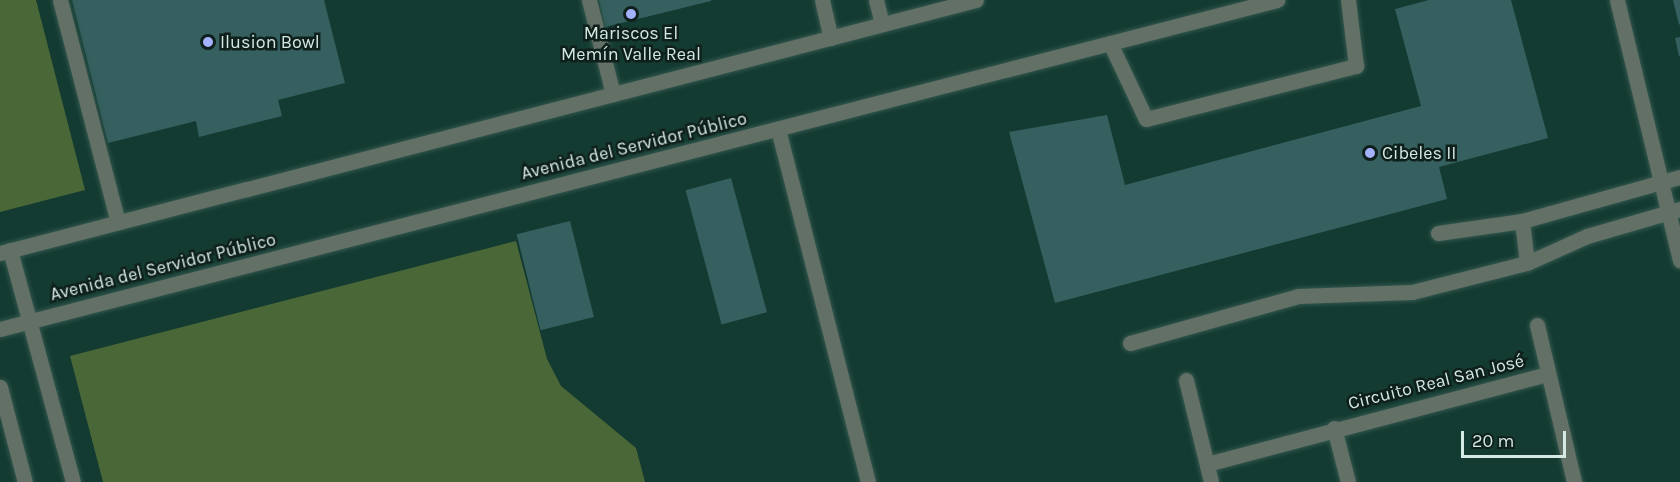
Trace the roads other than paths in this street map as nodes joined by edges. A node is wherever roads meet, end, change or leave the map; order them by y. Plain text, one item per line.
1 (60, 0) edge
2 (589, 0) edge
3 (822, 0) edge
4 (876, 0) edge
5 (976, 0) edge
6 (1277, 0) edge
7 (1348, 0) edge
8 (1617, 0) edge
9 (882, 24) junction
10 (831, 38) junction
11 (1110, 43) junction
12 (613, 94) junction
13 (778, 129) junction
14 (1680, 177) edge
15 (1661, 181) junction
16 (1674, 211) edge
17 (1522, 221) junction
18 (118, 222) junction
19 (1438, 233) dead end
20 (5, 251) edge
21 (1680, 260) edge
22 (1527, 263) junction
23 (29, 321) junction
24 (1537, 325) dead end
25 (0, 329) edge
26 (1130, 343) dead end
27 (1547, 375) junction
28 (1186, 380) dead end
29 (0, 387) edge
30 (1334, 428) junction
31 (1207, 464) junction
32 (25, 482) edge
33 (73, 482) edge
34 (868, 482) edge
35 (1211, 482) edge
36 (1348, 482) edge
37 (1574, 482) edge

1 - 18 street
2 - 12 street
3 - 10 street
4 - 9 street
5 - 9 street
6 - 11 street, Avenida del Servidor Público
7 - 11 street
8 - 15 street
9 - 10 street
10 - 12 street
11 - 13 street, Avenida del Servidor Público
12 - 18 street
13 - 23 street, Avenida del Servidor Público
13 - 34 street
14 - 15 street
15 - 16 street
15 - 17 street
16 - 21 street
16 - 22 street
17 - 19 street
17 - 22 street
18 - 20 street
20 - 23 street
22 - 26 street
23 - 25 street, Avenida del Servidor Público
23 - 33 street
24 - 27 street, Circuito Real San José
27 - 30 street, Circuito Real San José
27 - 37 street, Circuito Real San José
28 - 31 street
29 - 32 street
30 - 31 street, Circuito Real San José
30 - 36 street, Circuito Real San José
31 - 35 street

